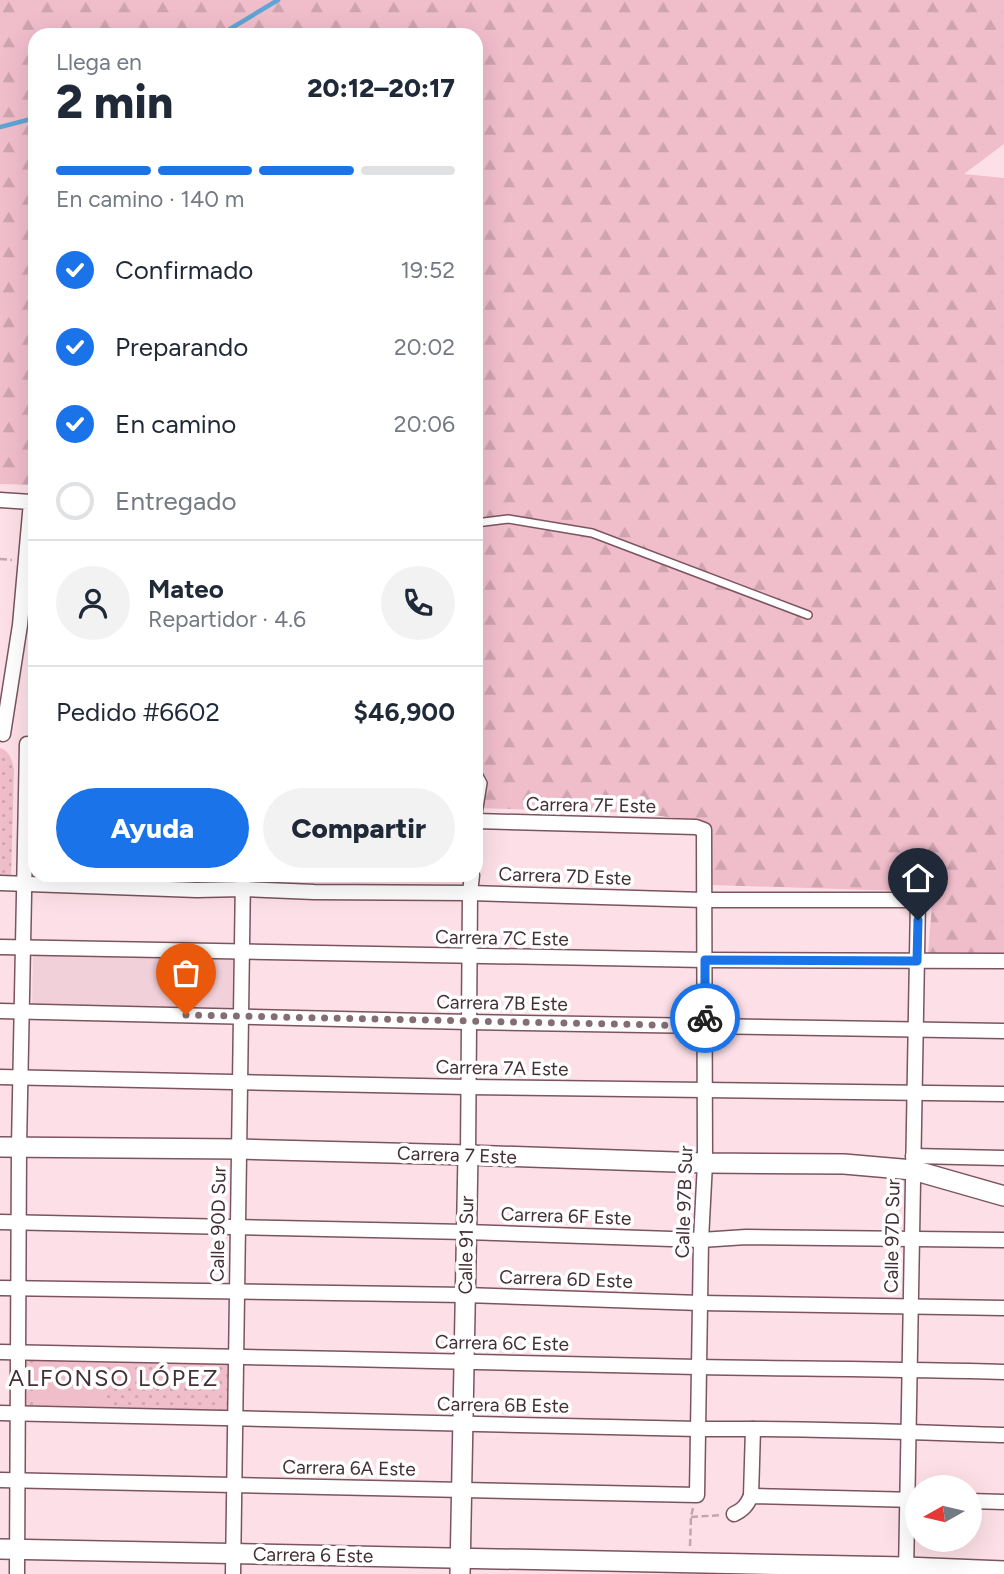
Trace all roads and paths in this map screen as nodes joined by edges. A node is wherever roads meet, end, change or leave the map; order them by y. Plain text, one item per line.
1 (0, 500) edge
2 (28, 502) edge
3 (483, 522) edge
4 (28, 536) edge
5 (807, 615) dead end
6 (2, 733) edge
7 (28, 745) edge
8 (483, 821) edge
9 (704, 830) joint
10 (28, 839) edge
11 (243, 882) edge
12 (471, 882) edge
13 (0, 883) edge
14 (24, 884) junction
15 (470, 893) junction
16 (704, 900) junction
17 (918, 900) joint
18 (0, 947) edge
19 (23, 948) junction
20 (242, 952) junction
21 (470, 957) junction
22 (705, 960) junction
23 (917, 961) junction
24 (1004, 961) edge
25 (0, 1011) edge
26 (22, 1011) junction
27 (241, 1017) junction
28 (469, 1022) junction
29 (705, 1026) junction
30 (916, 1029) junction
31 (1004, 1031) edge
32 (0, 1077) edge
33 (20, 1077) junction
34 (240, 1082) junction
35 (468, 1087) junction
36 (705, 1091) junction
37 (914, 1093) junction
38 (1004, 1094) edge
39 (9, 1147) edge
40 (239, 1149) junction
41 (468, 1155) junction
42 (1004, 1158) edge
43 (705, 1163) junction
44 (913, 1163) junction
45 (1004, 1196) edge
46 (0, 1222) edge
47 (19, 1222) junction
48 (237, 1227) junction
49 (467, 1232) junction
50 (911, 1238) junction
51 (701, 1240) junction
52 (1004, 1240) edge
53 (0, 1288) edge
54 (18, 1288) junction
55 (237, 1292) junction
56 (465, 1295) junction
57 (700, 1303) junction
58 (910, 1306) junction
59 (1004, 1308) edge
60 (0, 1352) edge
61 (18, 1352) junction
62 (236, 1356) junction
63 (464, 1361) junction
64 (699, 1367) junction
65 (909, 1369) junction
66 (1004, 1372) edge
67 (0, 1413) edge
68 (18, 1413) junction
69 (235, 1418) junction
70 (463, 1423) junction
71 (698, 1429) junction
72 (753, 1429) junction
73 (908, 1432) junction
74 (1004, 1436) edge
75 (911, 1475) edge
76 (0, 1480) edge
77 (18, 1480) junction
78 (234, 1485) junction
79 (462, 1489) junction
80 (697, 1495) junction
81 (751, 1496) junction
82 (905, 1500) edge
83 (982, 1501) edge
84 (1004, 1502) edge
85 (734, 1514) joint
86 (691, 1517) junction
87 (9, 1549) edge
88 (908, 1552) edge
89 (233, 1554) junction
90 (461, 1566) edge
91 (690, 1568) edge
92 (906, 1570) edge
93 (1004, 1571) edge
94 (17, 1574) edge
95 (233, 1574) edge

1 - 2 street
3 - 5 lane
4 - 6 street
6 - 7 street
8 - 9 street, Carrera 7F Este
9 - 16 street, Calle 97B Sur
10 - 14 street
11 - 14 street, Carrera 7D Este
11 - 15 street, Carrera 7D Este
11 - 20 street, Calle 90D Sur
12 - 15 street, Calle 91 Sur
13 - 14 street, Carrera 7D Este
14 - 19 street
15 - 16 street, Carrera 7D Este
15 - 21 street, Calle 91 Sur
16 - 17 street, Carrera 7D Este
16 - 22 street, Calle 97B Sur
17 - 23 street, Calle 97D Sur
18 - 19 street, Carrera 7C Este
19 - 20 street, Carrera 7C Este
19 - 26 street
20 - 21 street, Carrera 7C Este
20 - 27 street, Calle 90D Sur
21 - 22 street, Carrera 7C Este
21 - 28 street, Calle 91 Sur
22 - 23 street, Carrera 7C Este
22 - 29 street, Calle 97B Sur
23 - 24 street, Carrera 7C Este
23 - 30 street, Calle 97D Sur
25 - 26 street, Carrera 7B Este
26 - 27 street, Carrera 7B Este
26 - 33 street
27 - 28 street, Carrera 7B Este
27 - 34 street, Calle 90D Sur
28 - 29 street, Carrera 7B Este
28 - 35 street, Calle 91 Sur
29 - 30 street, Carrera 7B Este
29 - 36 street, Calle 97B Sur
30 - 31 street, Carrera 7B Este
30 - 37 street, Calle 97D Sur
32 - 33 street, Carrera 7A Este
33 - 34 street, Carrera 7A Este
33 - 39 street
34 - 35 street, Carrera 7A Este
34 - 40 street, Calle 90D Sur
35 - 36 street, Carrera 7A Este
35 - 41 street, Calle 91 Sur
36 - 37 street, Carrera 7A Este
36 - 43 street, Calle 97B Sur
37 - 38 street, Carrera 7A Este
37 - 44 street, Calle 97D Sur
39 - 40 street, Carrera 7 Este
39 - 47 street
40 - 41 street, Carrera 7 Este
40 - 48 street, Calle 90D Sur
41 - 43 street, Carrera 7 Este
41 - 49 street, Calle 91 Sur
42 - 44 street, Carrera 7 Este
43 - 44 street, Carrera 7 Este
43 - 51 street, Calle 97B Sur
44 - 45 street
44 - 50 street, Calle 97D Sur
46 - 47 street, Carrera 6F Este
47 - 48 street, Carrera 6F Este
47 - 54 street
48 - 49 street, Carrera 6F Este
48 - 55 street, Calle 90D Sur
49 - 51 street, Carrera 6F Este
49 - 56 street, Calle 91 Sur
50 - 51 street, Carrera 6F Este
50 - 52 street, Carrera 6F Este
50 - 58 street, Calle 97D Sur
51 - 57 street, Calle 97B Sur
53 - 54 street, Carrera 6D Este
54 - 55 street, Carrera 6D Este
54 - 61 street
55 - 56 street, Carrera 6D Este
55 - 62 street, Calle 90D Sur
56 - 57 street, Carrera 6D Este
56 - 63 street, Calle 91 Sur
57 - 58 street, Carrera 6D Este
57 - 64 street, Calle 97B Sur
58 - 59 street, Carrera 6D Este
58 - 65 street, Calle 97D Sur
60 - 61 street, Carrera 6C Este
61 - 62 street, Carrera 6C Este
61 - 68 street
62 - 63 street, Carrera 6C Este
62 - 69 street, Calle 90D Sur
63 - 64 street, Carrera 6C Este
63 - 70 street, Calle 91 Sur
64 - 65 street, Carrera 6C Este
64 - 71 street, Calle 97B Sur
65 - 66 street, Carrera 6C Este
65 - 73 street, Calle 97D Sur
67 - 68 street, Carrera 6B Este
68 - 69 street, Carrera 6B Este
68 - 77 street
69 - 70 street, Carrera 6B Este
69 - 78 street, Calle 90D Sur
70 - 71 street, Carrera 6B Este
70 - 79 street, Calle 91 Sur
71 - 72 street, Carrera 6B Este
71 - 80 street, Calle 97B Sur
72 - 73 street, Carrera 6B Este
72 - 81 street
73 - 74 street, Carrera 6B Este
73 - 75 street, Calle 97D Sur
76 - 77 street, Carrera 6A Este
77 - 78 street, Carrera 6A Este
77 - 87 street
78 - 79 street, Carrera 6A Este
78 - 89 street, Calle 90D Sur
79 - 80 street, Carrera 6A Este
79 - 90 street, Calle 91 Sur
80 - 86 path
81 - 82 street
81 - 85 street
83 - 84 street
85 - 86 path
86 - 91 path
87 - 89 street, Carrera 6 Este
87 - 94 street
88 - 92 street, Calle 97D Sur
89 - 90 street, Carrera 6 Este
89 - 95 street, Calle 90D Sur
90 - 91 street, Carrera 6 Este
91 - 92 street, Carrera 6 Este
92 - 93 street, Carrera 6 Este

